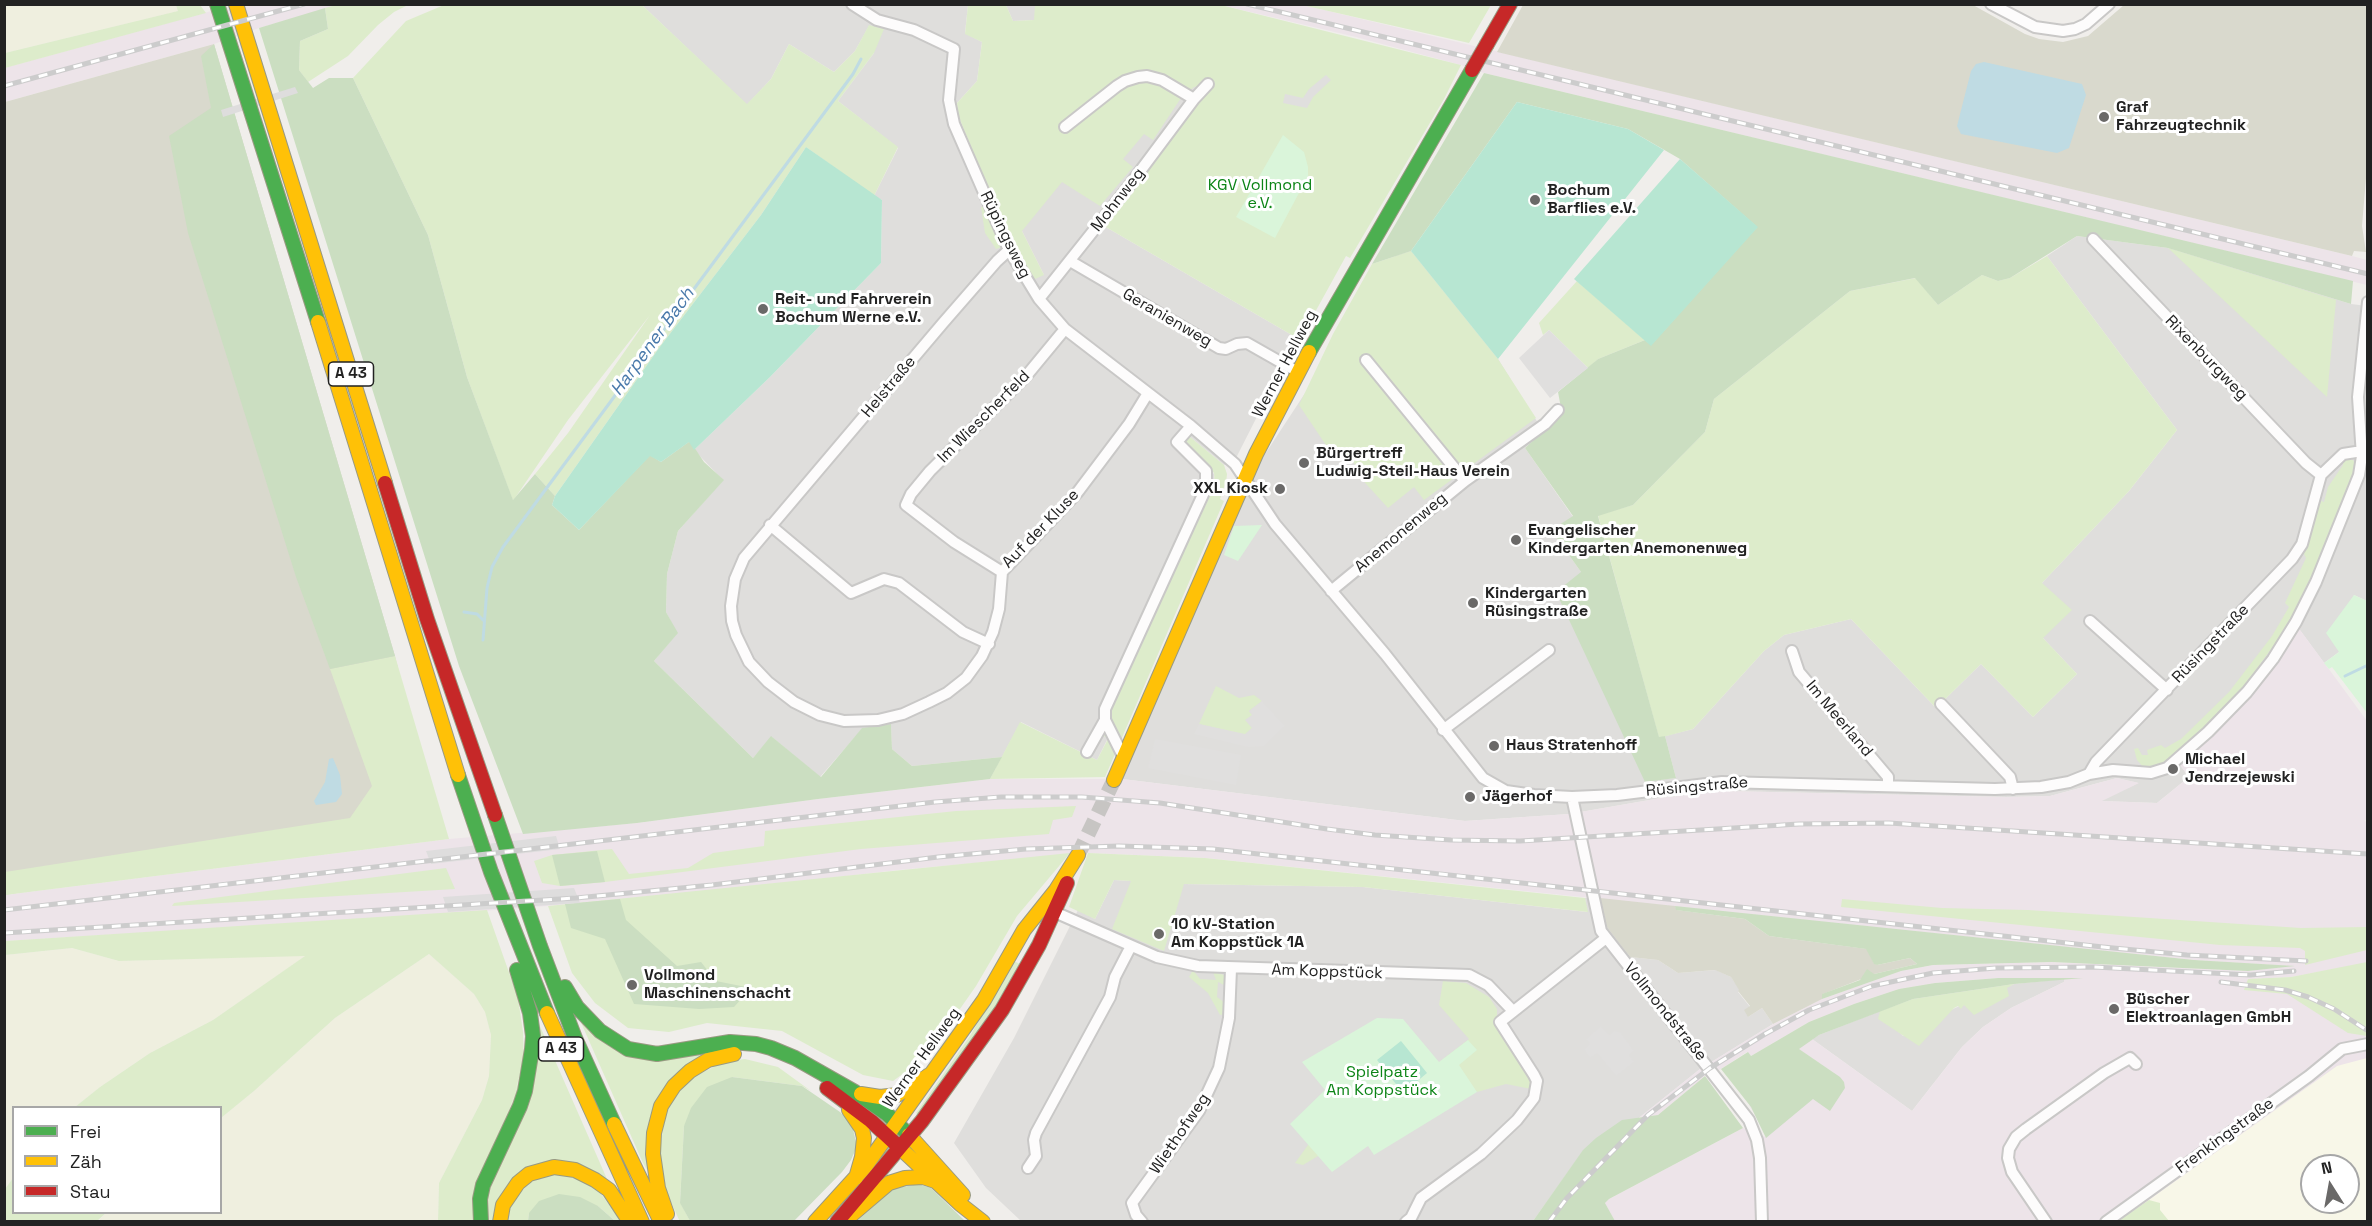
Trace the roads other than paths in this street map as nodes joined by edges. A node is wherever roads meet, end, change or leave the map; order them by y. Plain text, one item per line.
1 (217, 4) edge
2 (236, 4) edge
3 (852, 4) edge
4 (1510, 4) edge
5 (1991, 4) edge
6 (2109, 4) edge
7 (1208, 84) dead end
8 (1194, 99) junction
9 (1065, 127) dead end
10 (2093, 239) dead end
11 (1009, 250) junction
12 (1070, 261) junction
13 (1039, 299) junction
14 (2367, 302) edge
15 (1065, 329) junction
16 (2366, 332) edge
17 (1366, 360) dead end
18 (1298, 372) junction
19 (1148, 393) junction
20 (1558, 410) dead end
21 (1191, 426) junction
22 (2362, 451) junction
23 (2321, 475) junction
24 (1244, 477) junction
25 (1465, 481) junction
26 (906, 505) joint
27 (770, 525) junction
28 (1002, 572) junction
29 (1331, 591) junction
30 (2090, 621) dead end
31 (989, 644) junction
32 (1549, 650) dead end
33 (1792, 651) dead end
34 (2167, 690) junction
35 (1941, 704) dead end
36 (1105, 720) junction
37 (1443, 730) junction
38 (1087, 752) dead end
39 (1124, 758) junction
40 (2089, 774) junction
41 (1114, 780) tunnel mouth
42 (1888, 785) junction
43 (2013, 789) junction
44 (1572, 797) junction
45 (491, 872) junction
46 (1048, 909) junction
47 (1606, 938) junction
48 (540, 946) junction
49 (1131, 946) junction
50 (1231, 969) junction
51 (1509, 1014) junction
52 (2367, 1044) edge
53 (2136, 1064) dead end
54 (931, 1074) junction
55 (855, 1092) junction
56 (842, 1100) junction
57 (896, 1123) junction
58 (909, 1135) junction
59 (887, 1136) junction
60 (899, 1147) junction
61 (1028, 1168) dead end
62 (856, 1178) junction
63 (935, 1181) junction
64 (980, 1218) edge
65 (481, 1221) edge
66 (500, 1221) edge
67 (630, 1221) edge
68 (642, 1221) edge
69 (661, 1221) edge
70 (671, 1221) edge
71 (815, 1221) edge
72 (837, 1221) edge
73 (844, 1221) edge
74 (1142, 1221) edge
75 (1406, 1221) edge
76 (1762, 1221) edge
77 (2046, 1221) edge
78 (2106, 1221) edge

1 - 45 main road, A 43
2 - 48 main road, A 43
3 - 11 street, Rüpingsweg
4 - 18 main road, Werner Hellweg, bridge
5 - 6 street
7 - 8 street, Mohnweg
8 - 9 street
8 - 12 street, Mohnweg
10 - 23 street, Rixenburgweg
11 - 13 street, Rüpingsweg
11 - 27 street, Helstraße
12 - 13 street, Mohnweg
12 - 18 street, Geranienweg
13 - 15 street, Rüpingsweg
14 - 16 street
15 - 19 street, Rüpingsweg
15 - 26 street, Im Wiescherfeld
16 - 22 street
17 - 25 street
18 - 24 main road, Werner Hellweg
19 - 21 street, Rüpingsweg
19 - 28 street, Auf der Kluse
20 - 25 street, Anemonenweg
21 - 24 street, Rüpingsweg
21 - 36 street
22 - 23 street
22 - 40 street
23 - 34 street, Rüsingstraße
24 - 29 street, Rüsingstraße
24 - 39 main road, Werner Hellweg
25 - 29 street, Anemonenweg
26 - 28 street, Auf der Kluse
27 - 31 street
27 - 31 street, Helstraße
28 - 31 street, Helstraße
29 - 37 street, Rüsingstraße
30 - 34 street
32 - 37 street
33 - 42 street, Im Meerland
34 - 40 street, Rüsingstraße
35 - 43 street
36 - 38 street
36 - 39 street
37 - 44 street, Rüsingstraße
39 - 41 main road, Werner Hellweg
40 - 43 street, Rüsingstraße
42 - 43 street, Rüsingstraße
42 - 44 street, Rüsingstraße
44 - 47 street, Vollmondstraße
45 - 65 main road
45 - 68 main road, A 43
46 - 49 street, Am Koppstück
46 - 54 main road, Werner Hellweg
46 - 58 main road
47 - 51 street
47 - 76 street, Vollmondstraße
48 - 55 main road
48 - 69 main road, A 43
49 - 50 street, Am Koppstück
49 - 61 street
50 - 51 street, Am Koppstück
50 - 74 street, Wiethofweg
51 - 75 street
52 - 78 street, Frenkingstraße
53 - 77 street
54 - 55 main road
54 - 57 main road, Werner Hellweg
55 - 57 main road
56 - 59 main road
56 - 62 main road
56 - 70 main road
57 - 58 main road
57 - 59 main road, Werner Hellweg
58 - 60 main road
58 - 64 main road
59 - 60 main road
59 - 62 main road, Werner Hellweg
60 - 63 main road
60 - 72 main road
62 - 71 main road, Werner Hellweg
63 - 64 main road
63 - 73 main road
66 - 67 main road

